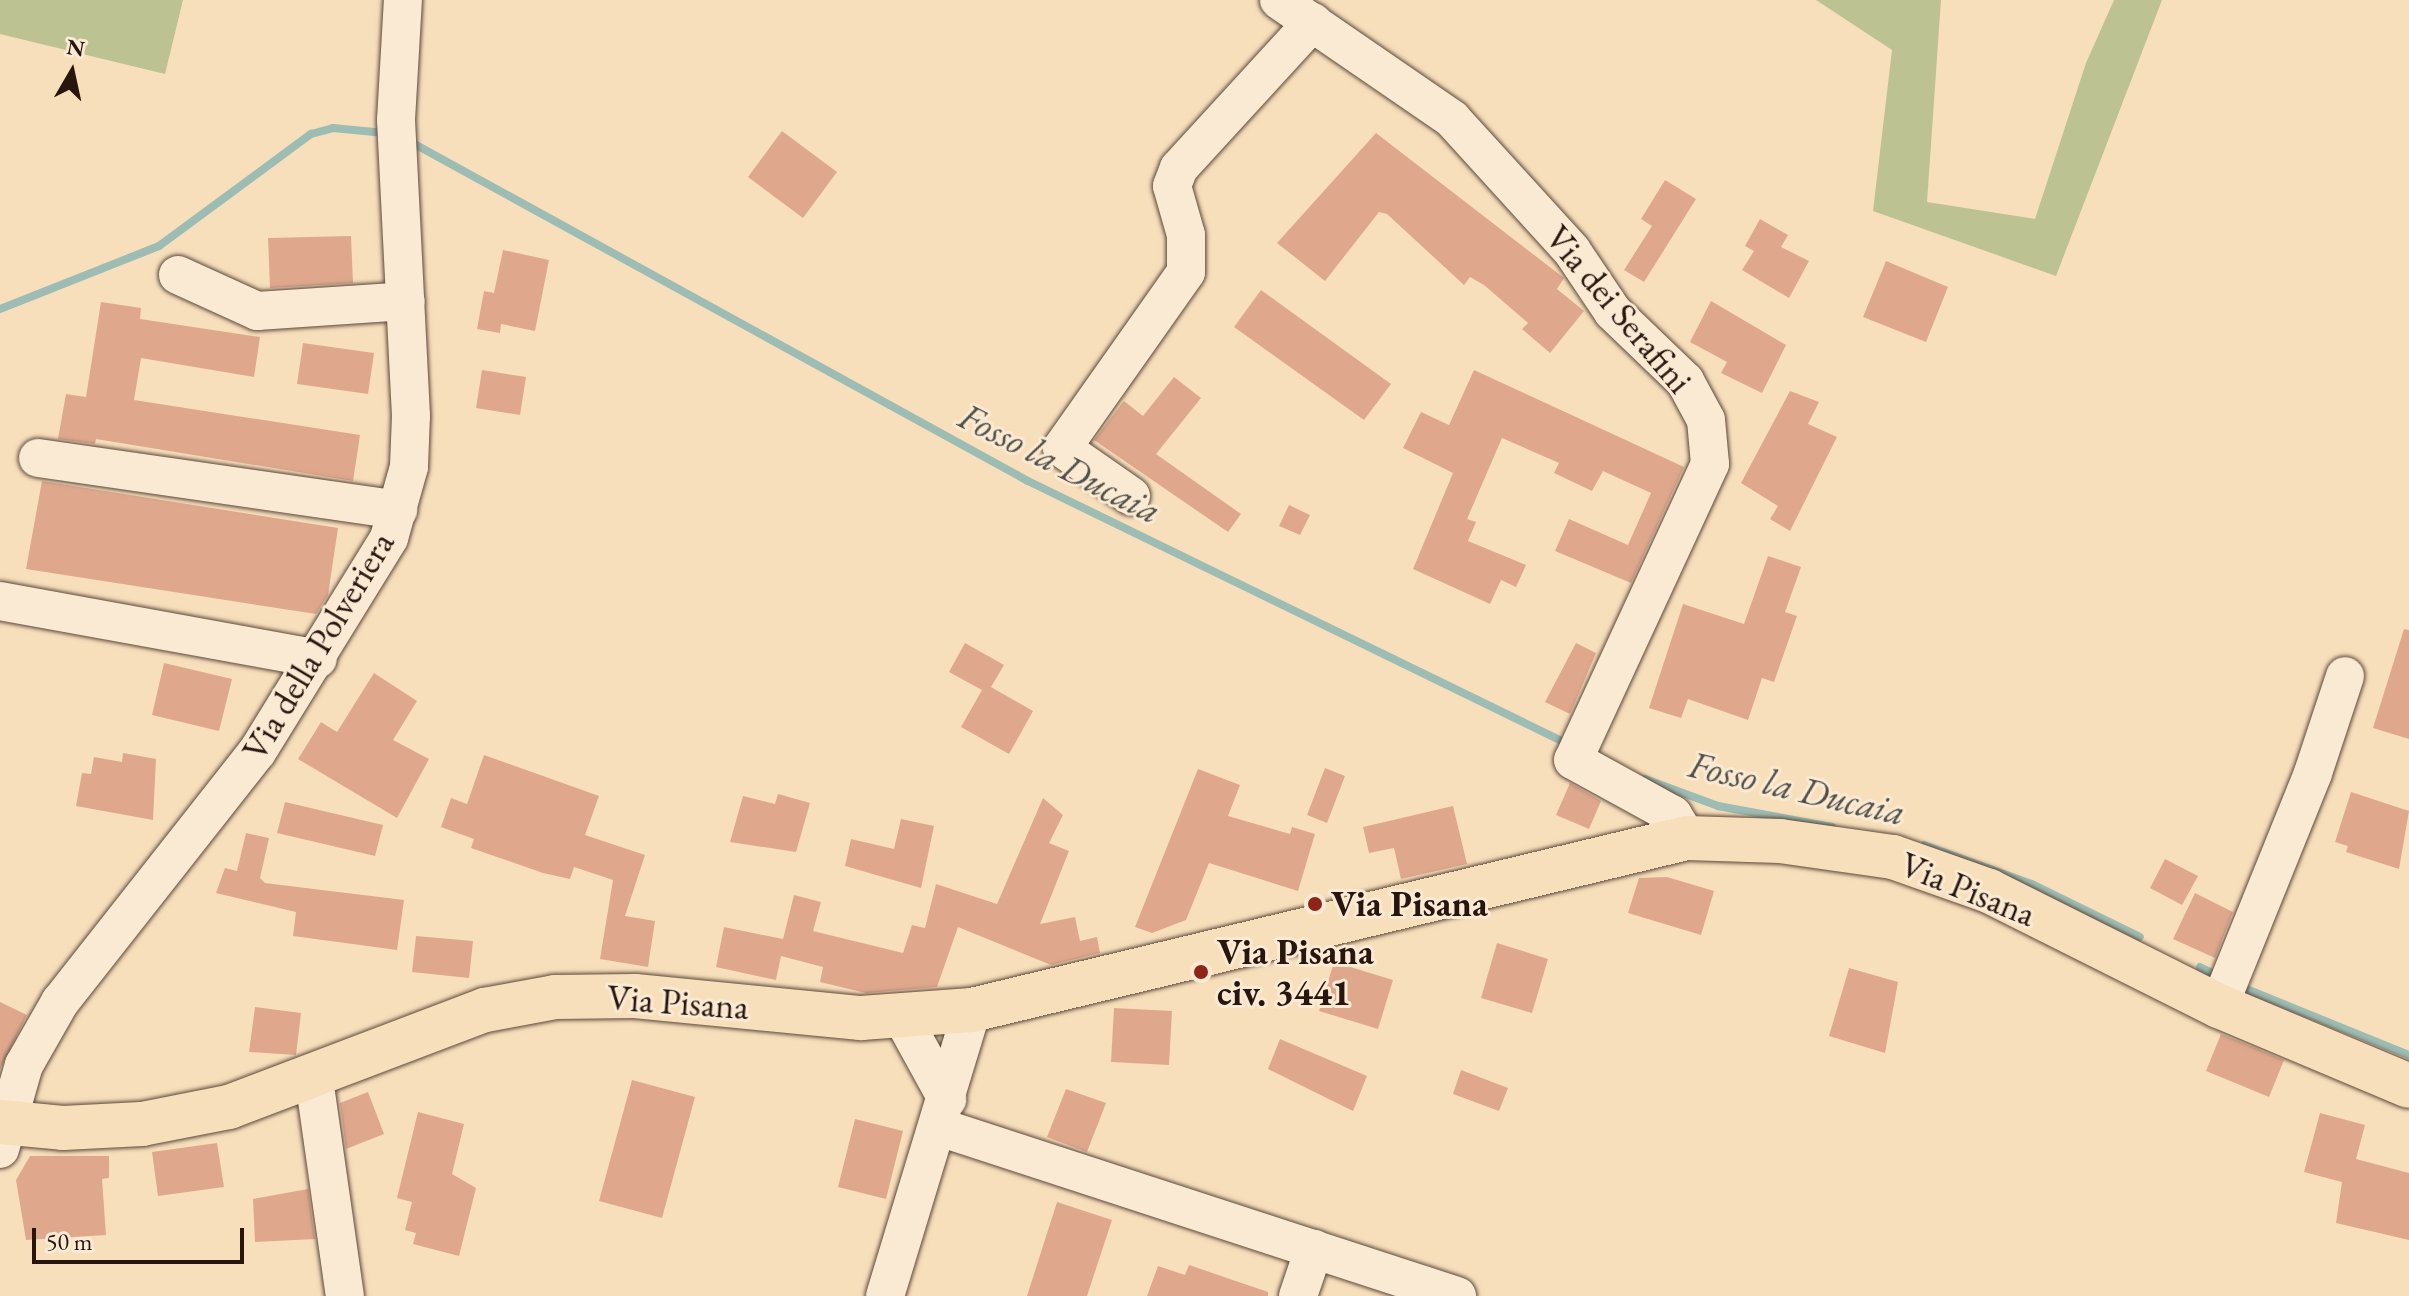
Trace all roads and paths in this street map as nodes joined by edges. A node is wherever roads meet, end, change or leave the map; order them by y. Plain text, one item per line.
1 (403, 0) edge
2 (1279, 0) edge
3 (1313, 22) junction
4 (178, 275) dead end
5 (406, 301) junction
6 (38, 458) dead end
7 (1131, 496) dead end
8 (398, 510) junction
9 (0, 601) edge
10 (318, 659) junction
11 (2345, 676) dead end
12 (1687, 838) junction
13 (2226, 990) junction
14 (972, 1010) junction
15 (902, 1017) junction
16 (314, 1079) junction
17 (2409, 1086) edge
18 (943, 1113) junction
19 (3, 1132) edge
20 (1314, 1249) junction
21 (345, 1296) edge
22 (885, 1296) edge
23 (1298, 1296) edge
24 (1457, 1296) edge

1 - 5 street, Via della Polveriera
2 - 3 street, Via dei Serafini
3 - 7 street
3 - 12 street, Via dei Serafini
4 - 5 street
5 - 8 street, Via della Polveriera
6 - 8 street
8 - 10 street, Via della Polveriera
9 - 10 street
10 - 19 street, Via della Polveriera
11 - 13 street
12 - 13 main road, Via Pisana
12 - 14 main road, Via Pisana
13 - 17 main road, Via Pisana
14 - 15 main road, Via Pisana
14 - 18 street
15 - 16 main road, Via Pisana
15 - 18 street
16 - 19 main road, Via Pisana
16 - 21 street
18 - 20 street
18 - 22 street
20 - 23 street
20 - 24 street

